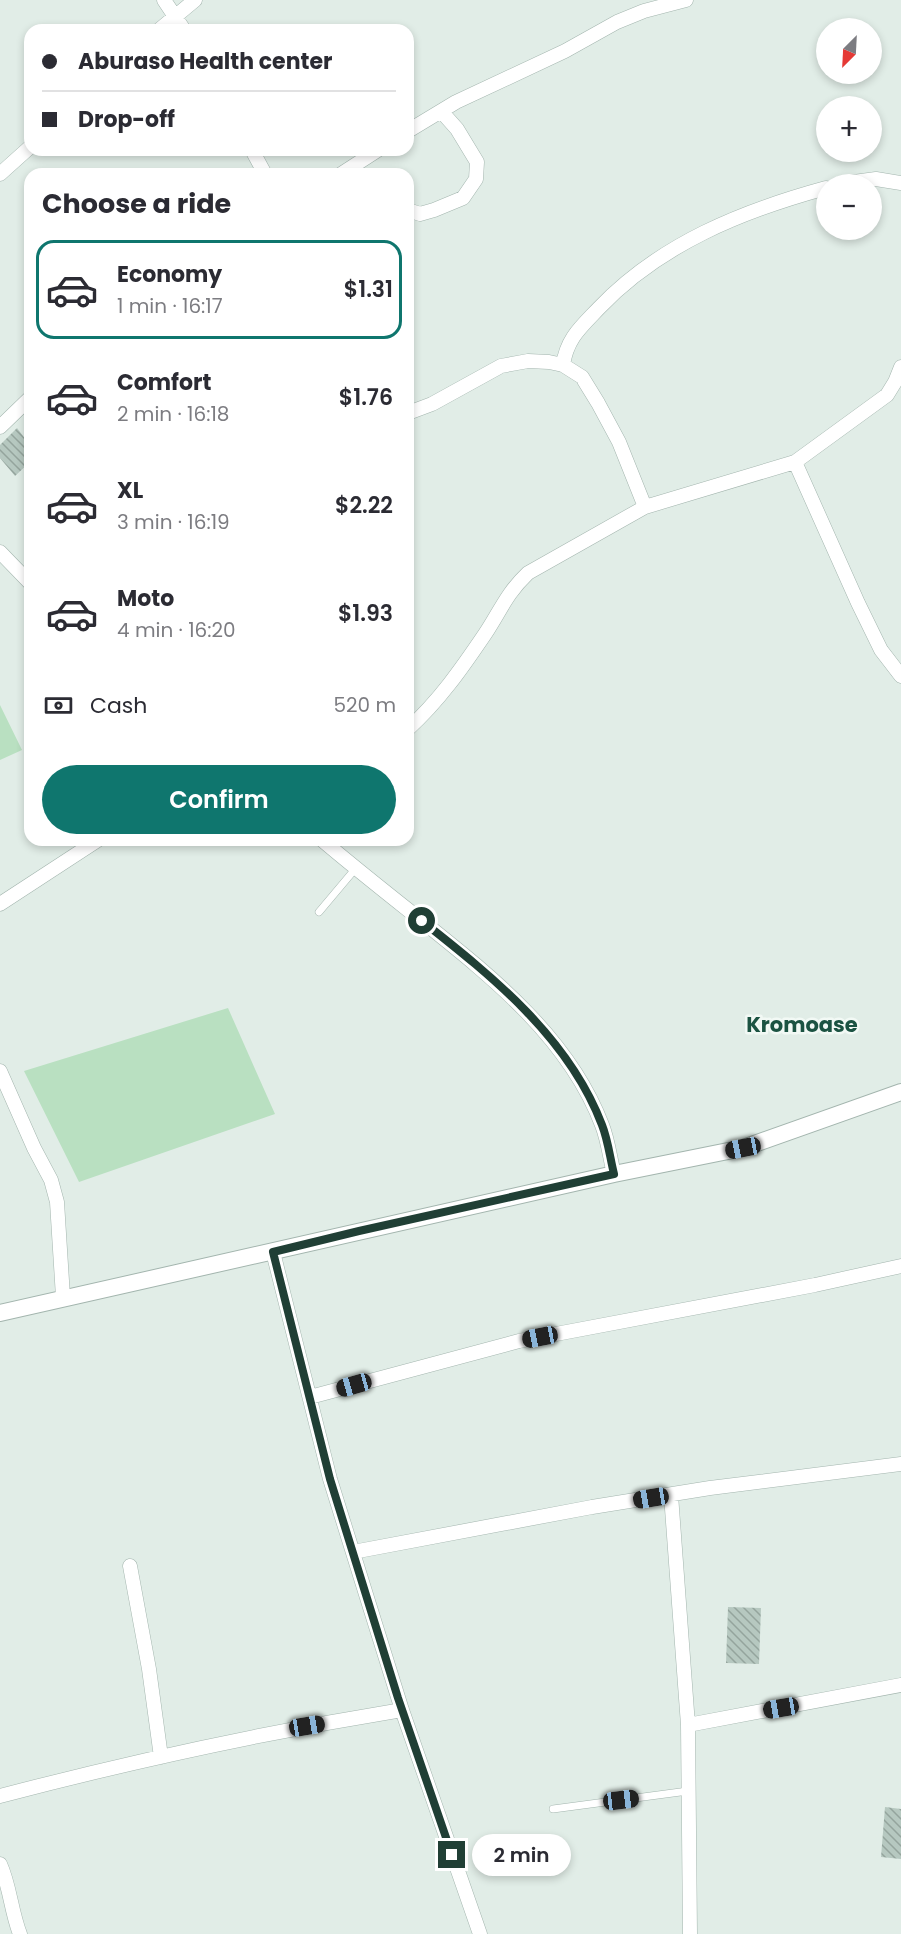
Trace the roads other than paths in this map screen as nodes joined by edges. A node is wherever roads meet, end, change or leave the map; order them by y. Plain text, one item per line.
1 (164, 0) edge
2 (195, 0) edge
3 (686, 0) edge
4 (176, 15) junction
5 (166, 24) edge
6 (181, 24) edge
7 (441, 111) junction
8 (414, 127) edge
9 (24, 152) edge
10 (372, 156) edge
11 (361, 168) edge
12 (0, 174) edge
13 (882, 180) edge
14 (901, 183) edge
15 (816, 191) edge
16 (414, 212) edge
17 (563, 365) junction
18 (901, 367) edge
19 (24, 404) edge
20 (414, 411) edge
21 (0, 427) edge
22 (795, 462) junction
23 (645, 507) junction
24 (0, 552) edge
25 (24, 577) edge
26 (901, 676) edge
27 (414, 723) edge
28 (89, 846) edge
29 (329, 846) edge
30 (356, 868) junction
31 (0, 904) edge
32 (319, 912) dead end
33 (0, 1071) edge
34 (901, 1092) edge
35 (614, 1174) junction
36 (273, 1252) junction
37 (901, 1266) edge
38 (63, 1297) junction
39 (0, 1313) edge
40 (310, 1397) junction
41 (901, 1464) edge
42 (671, 1495) junction
43 (352, 1552) junction
44 (130, 1566) dead end
45 (901, 1685) edge
46 (402, 1710) junction
47 (688, 1725) junction
48 (161, 1757) junction
49 (688, 1791) junction
50 (0, 1796) edge
51 (553, 1809) dead end
52 (0, 1864) edge
53 (20, 1934) edge
54 (480, 1934) edge
55 (690, 1934) edge

1 - 4 street
2 - 4 street
3 - 7 street
4 - 5 street
4 - 6 street
7 - 8 street
7 - 16 street
9 - 12 street
10 - 11 street
13 - 14 street
15 - 17 street
17 - 20 street
17 - 23 street
18 - 22 street
19 - 21 street
22 - 23 street
22 - 26 street
23 - 27 street
24 - 25 street
28 - 31 street
29 - 30 street
30 - 32 lane
30 - 35 street
33 - 38 street
34 - 35 street
35 - 36 street
36 - 38 street
36 - 40 street
37 - 40 street
38 - 39 street
40 - 43 street
41 - 42 street
42 - 43 street
42 - 47 street
43 - 46 street
44 - 48 street
45 - 47 street
46 - 48 street
46 - 54 street
47 - 49 street
48 - 50 street
49 - 51 lane
49 - 55 street
52 - 53 street

